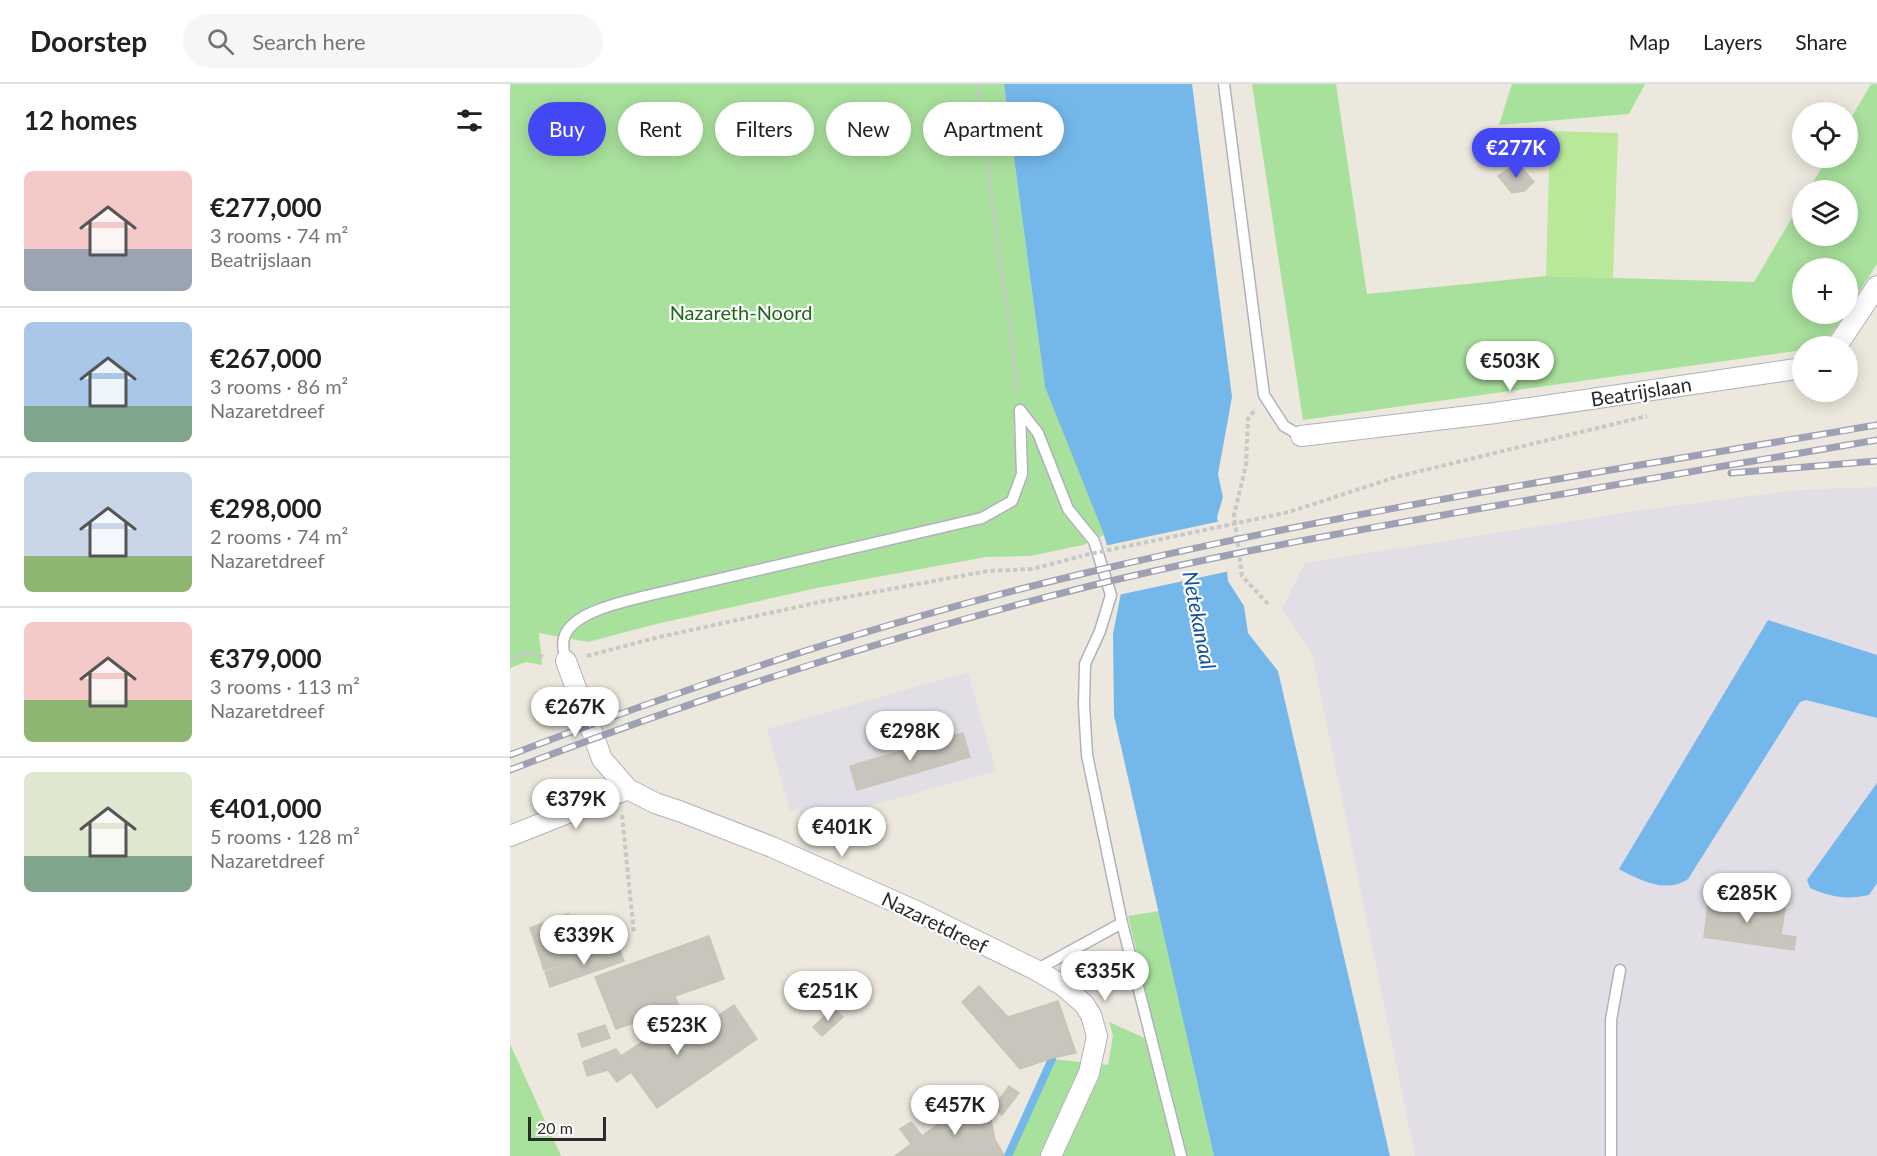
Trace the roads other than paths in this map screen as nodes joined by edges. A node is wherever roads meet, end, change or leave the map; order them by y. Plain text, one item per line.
1 (1224, 84) edge
2 (1877, 286) edge
3 (1844, 336) edge
4 (1792, 370) edge
5 (1301, 436) joint
6 (566, 661) joint
7 (621, 792) junction
8 (510, 836) edge
9 (1122, 923) junction
10 (1036, 970) junction
11 (1620, 970) dead end
12 (1051, 1156) edge
13 (1181, 1156) edge
14 (1611, 1156) edge

1 - 5 lane
2 - 3 street
4 - 5 street, Beatrijslaan
6 - 7 street
6 - 9 lane
7 - 8 street
7 - 10 street, Nazaretdreef
9 - 10 lane
9 - 13 lane
10 - 12 street, Nazaretdreef
11 - 14 lane

